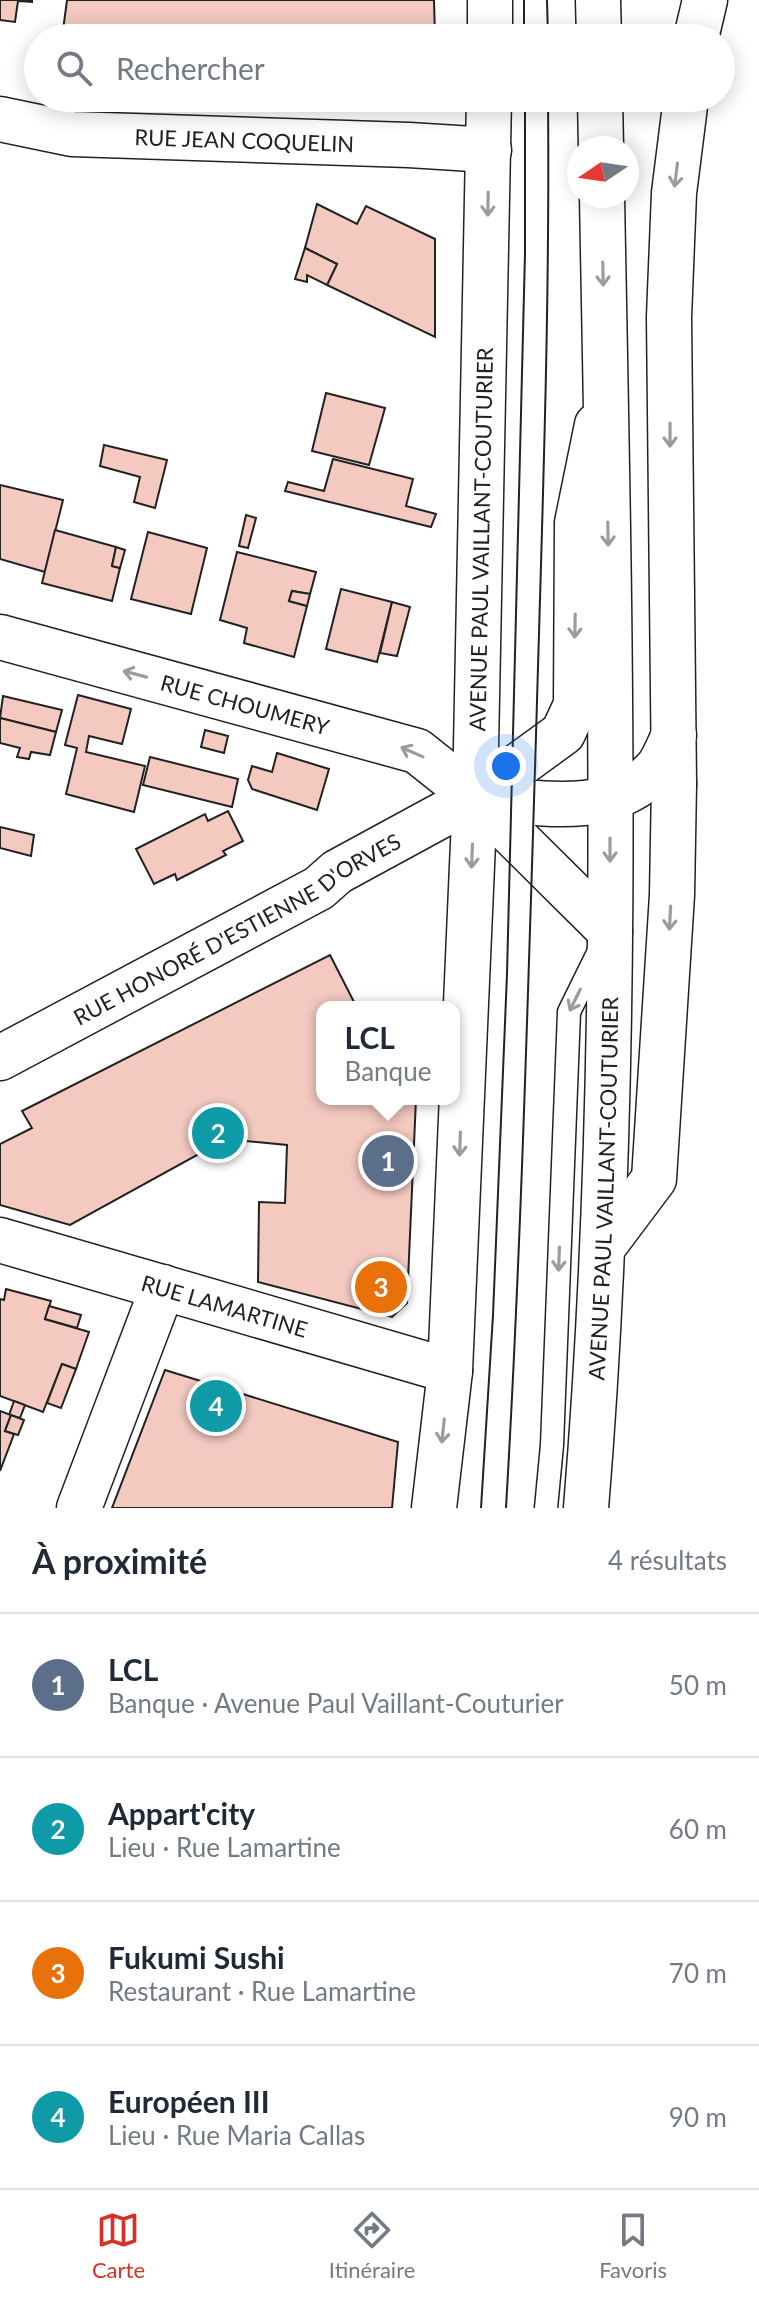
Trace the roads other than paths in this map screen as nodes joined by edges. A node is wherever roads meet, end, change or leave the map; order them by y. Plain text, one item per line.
1 (490, 0) edge
2 (598, 0) edge
3 (705, 0) edge
4 (490, 24) edge
5 (599, 24) edge
6 (699, 24) edge
7 (489, 112) edge
8 (600, 112) edge
9 (684, 112) edge
10 (0, 119) edge
11 (601, 136) edge
12 (489, 150) junction
13 (602, 208) edge
14 (605, 383) junction
15 (0, 637) edge
16 (674, 735) junction
17 (611, 796) junction
18 (475, 797) junction
19 (610, 931) junction
20 (0, 1058) edge
21 (0, 1240) edge
22 (603, 1247) junction
23 (163, 1287) junction
24 (450, 1371) junction
25 (79, 1508) edge
26 (434, 1508) edge
27 (546, 1508) edge
28 (586, 1508) edge

1 - 4 main road
2 - 5 main road
3 - 6 main road
7 - 12 main road, AVENUE PAUL VAILLANT-COUTURIER
8 - 11 main road
9 -> 16 main road
10 - 12 main road, RUE JEAN COQUELIN
12 -> 18 main road, AVENUE PAUL VAILLANT-COUTURIER
13 -> 14 main road, AVENUE PAUL VAILLANT-COUTURIER
14 -> 17 main road, AVENUE PAUL VAILLANT-COUTURIER
14 -> 18 main road, RUE HONORÉ D'ESTIENNE D'ORVES
18 -> 15 main road, RUE CHOUMERY
16 - 17 main road
16 -> 22 main road
17 - 18 main road
17 -> 19 main road, AVENUE PAUL VAILLANT-COUTURIER
18 - 19 main road, RUE CHOUMERY
18 - 20 main road, RUE HONORÉ D'ESTIENNE D'ORVES
18 -> 24 main road, AVENUE PAUL VAILLANT-COUTURIER
19 - 22 main road, AVENUE PAUL VAILLANT-COUTURIER
19 -> 27 lane
21 - 23 main road, RUE LAMARTINE
22 - 28 main road, AVENUE PAUL VAILLANT-COUTURIER
23 - 24 main road, RUE LAMARTINE
23 - 25 main road
24 -> 26 main road, AVENUE PAUL VAILLANT-COUTURIER

